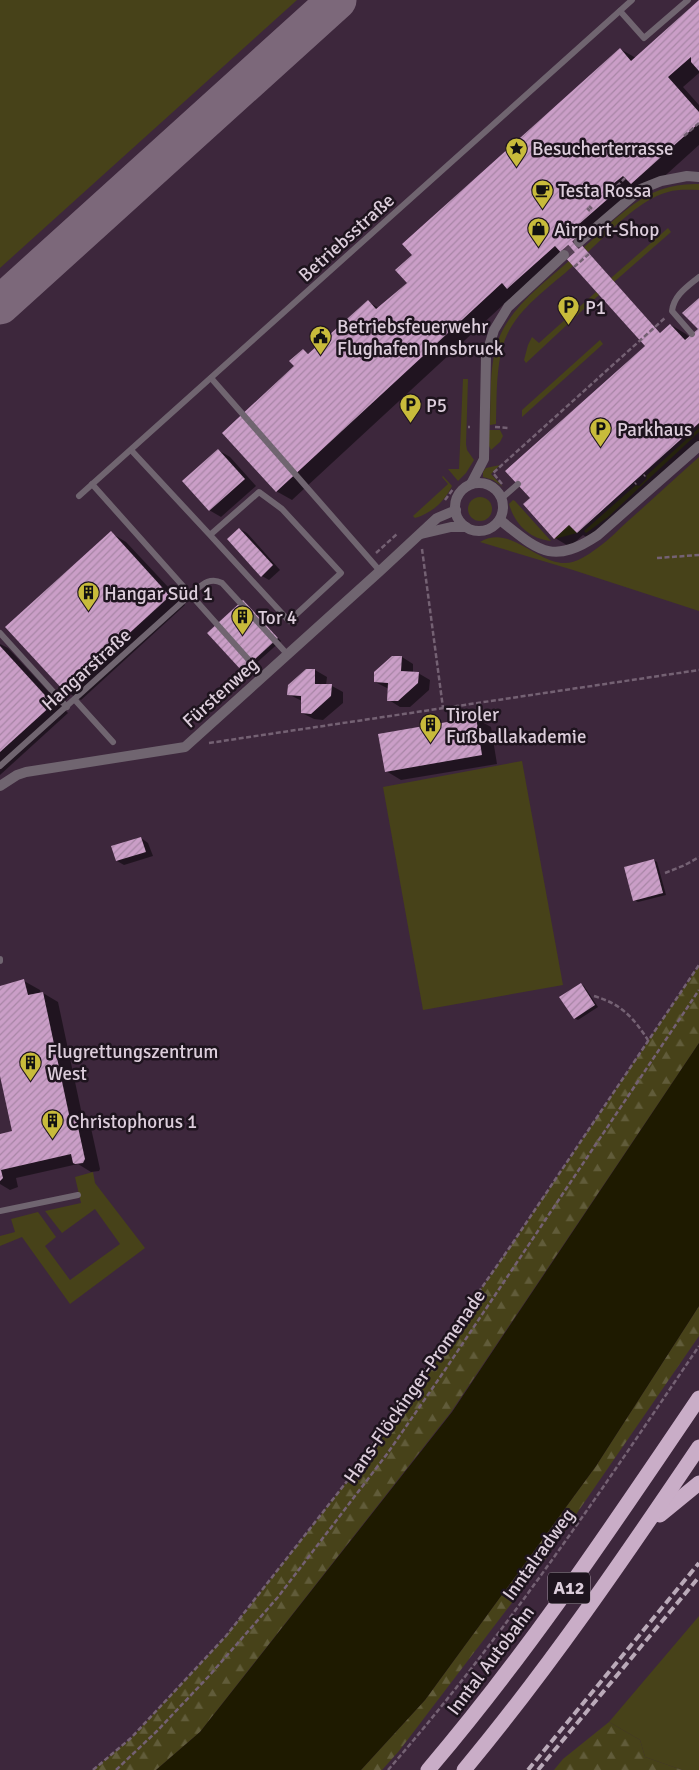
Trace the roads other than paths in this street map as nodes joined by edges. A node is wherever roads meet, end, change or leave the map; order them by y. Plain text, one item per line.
1 (632, 0) edge
2 (688, 0) edge
3 (620, 11) junction
4 (699, 177) edge
5 (579, 242) tunnel mouth
6 (564, 255) tunnel mouth
7 (699, 277) edge
8 (692, 334) dead end
9 (211, 378) junction
10 (699, 446) edge
11 (131, 450) junction
12 (92, 484) junction
13 (471, 484) junction
14 (518, 484) dead end
15 (504, 494) junction
16 (79, 496) dead end
17 (456, 510) junction
18 (500, 520) junction
19 (466, 527) junction
20 (210, 535) junction
21 (420, 535) junction
22 (380, 571) junction
23 (191, 594) junction
24 (0, 633) edge
25 (288, 655) junction
26 (264, 677) junction
27 (75, 700) junction
28 (67, 707) junction
29 (113, 742) dead end
30 (0, 766) edge
31 (0, 786) edge
32 (78, 1195) dead end
33 (0, 1211) edge
34 (699, 1398) edge
35 (699, 1447) edge
36 (699, 1483) edge
37 (647, 1525) junction
38 (428, 1770) edge
39 (464, 1770) edge

1 - 3 lane, Betriebsstraße
2 - 3 lane
3 - 9 lane, Betriebsstraße
4 - 5 street
6 - 13 street
7 - 8 lane
9 - 11 lane, Betriebsstraße
9 - 22 lane
10 - 18 street
11 - 12 lane, Betriebsstraße
11 - 20 lane
12 - 16 lane, Betriebsstraße
12 - 23 lane
13 - 15 street
13 - 17 street
14 - 15 lane
15 - 18 street
17 - 19 street
17 - 21 street, Fürstenweg
18 - 19 street
19 - 21 street, Fürstenweg
20 - 20 lane
21 - 22 street, Fürstenweg
22 - 25 street, Fürstenweg
23 - 25 lane, Hangarstraße
23 - 26 lane
23 - 27 lane, Hangarstraße
24 - 28 lane
25 - 26 street, Fürstenweg
26 - 31 street, Fürstenweg
27 - 28 lane, Hangarstraße
27 - 29 lane
28 - 30 lane, Hangarstraße
32 - 33 lane
34 - 38 highway, Inntal Autobahn / A12
35 - 37 highway, A12
36 - 37 highway
37 - 39 highway, A12

